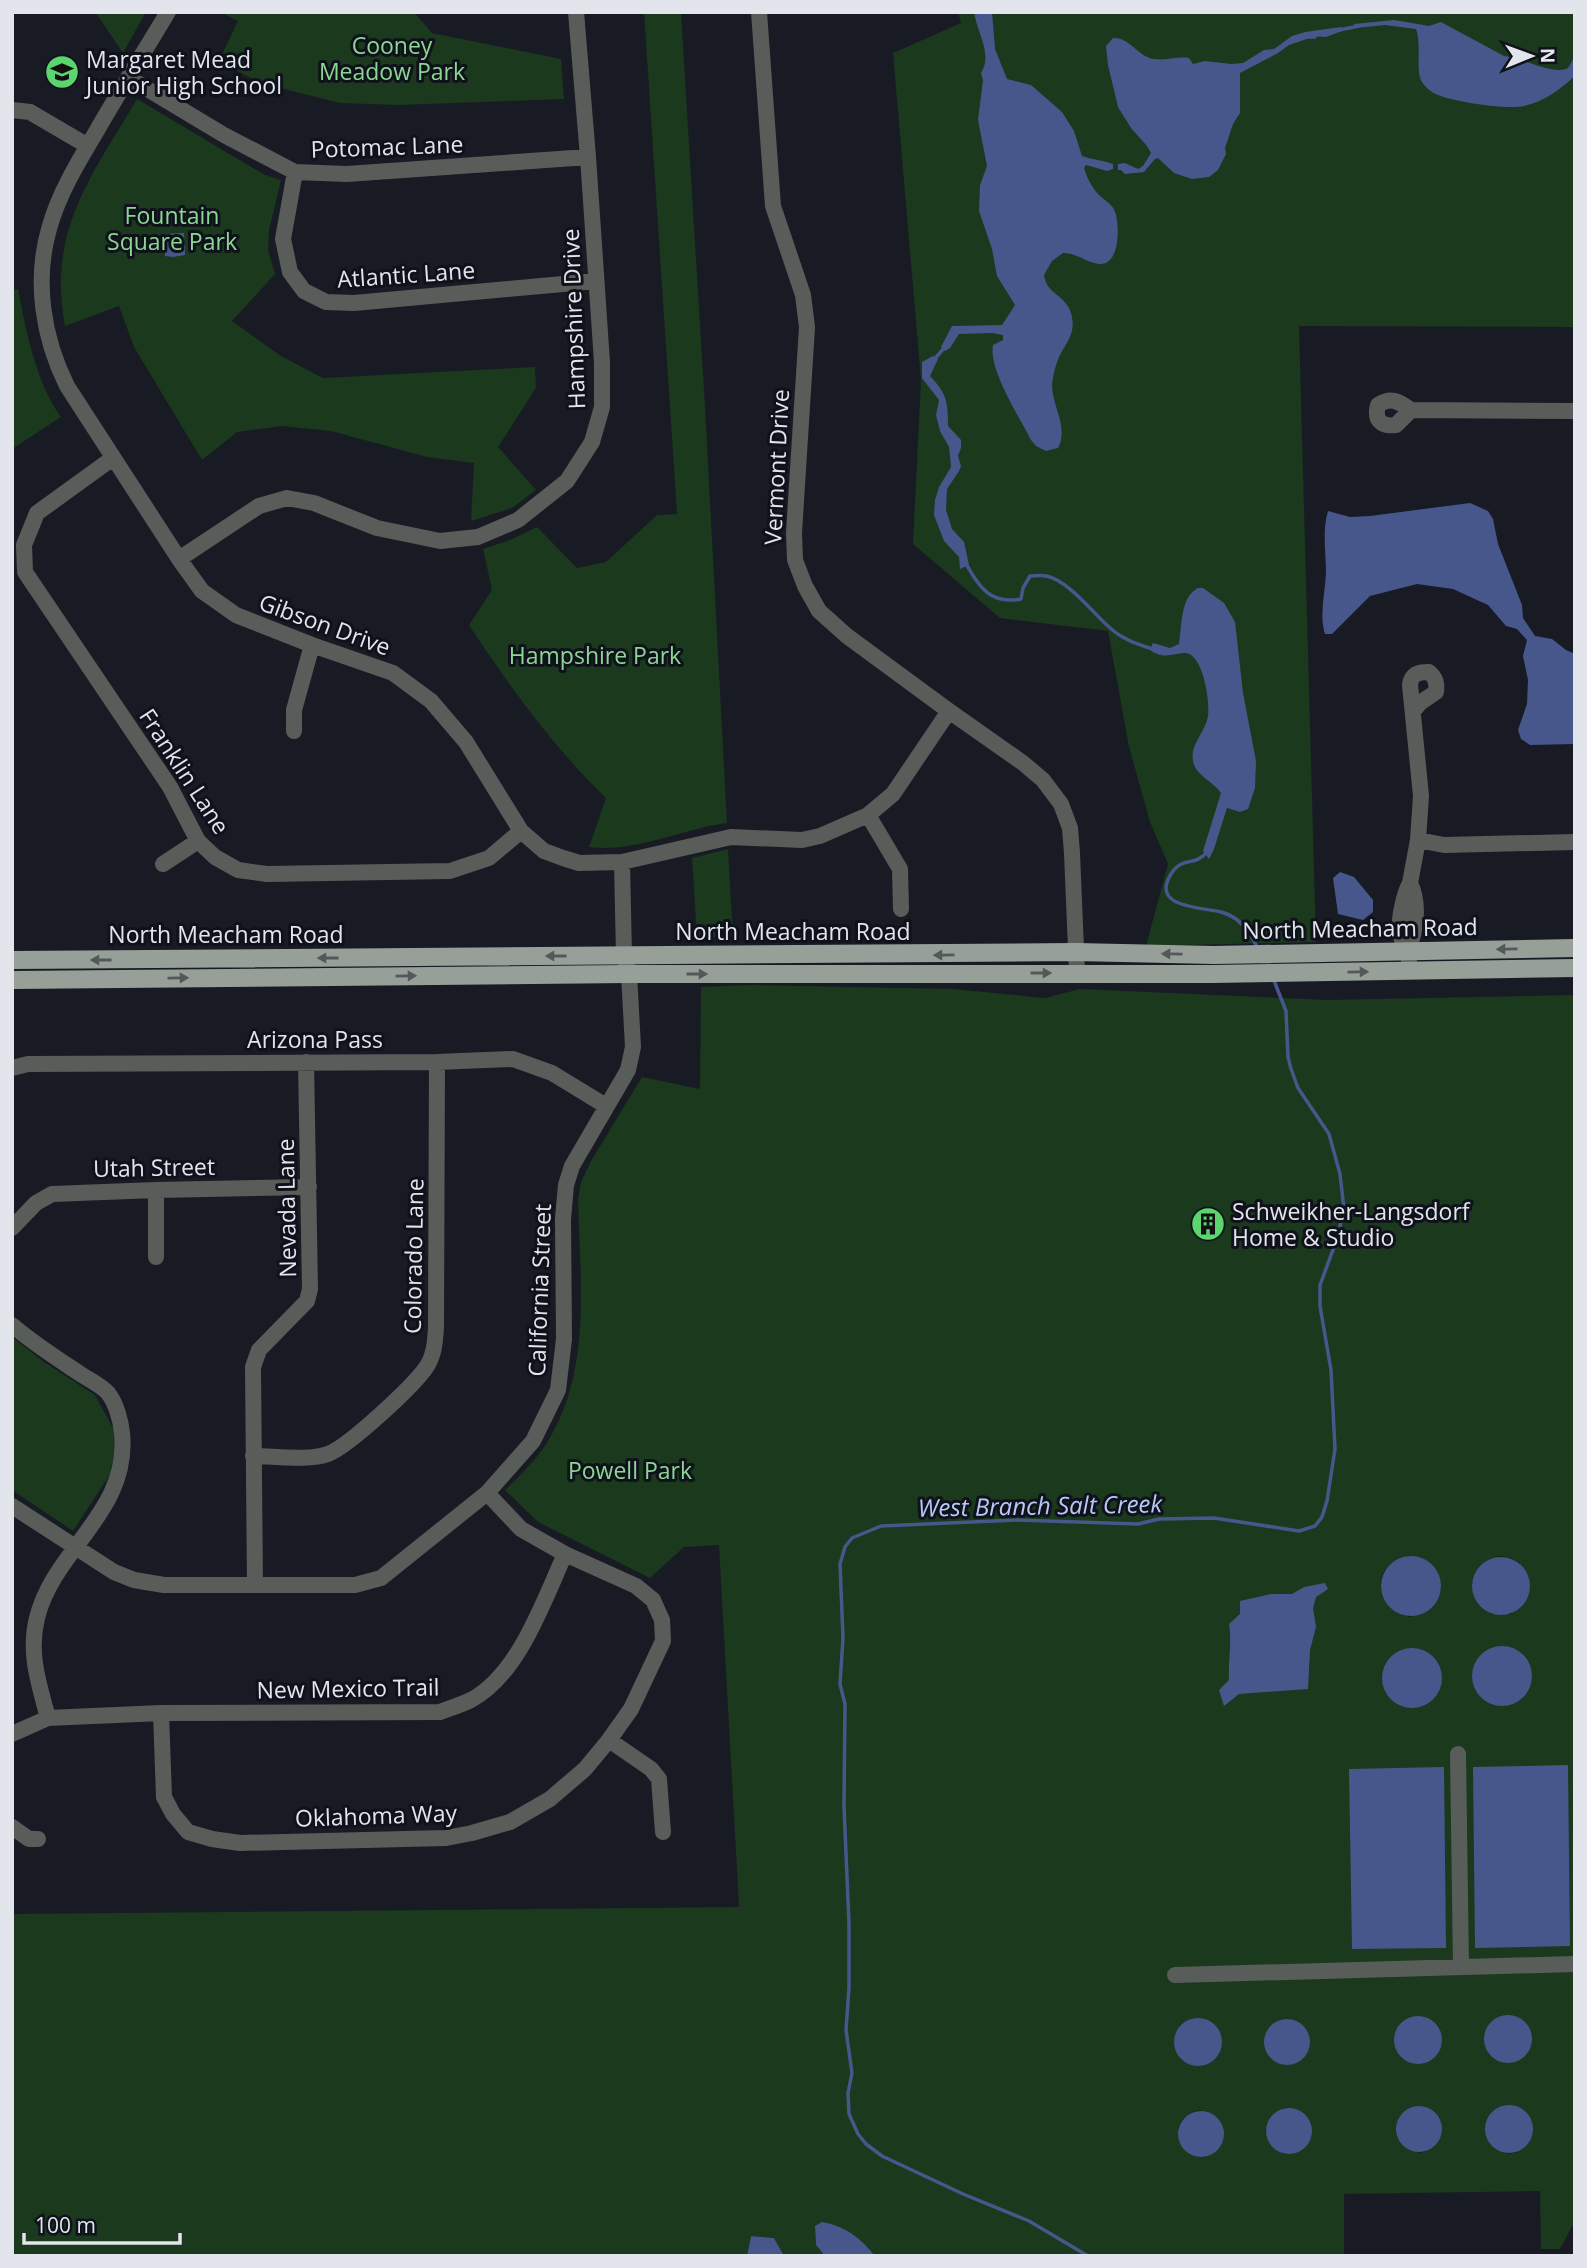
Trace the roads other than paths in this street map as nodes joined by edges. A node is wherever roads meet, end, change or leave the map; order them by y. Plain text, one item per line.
1 (168, 12) edge
2 (576, 12) edge
3 (759, 12) edge
4 (129, 78) junction
5 (12, 110) edge
6 (88, 146) junction
7 (588, 157) junction
8 (295, 172) junction
9 (596, 281) junction
10 (1411, 410) dead end
11 (1575, 411) edge
12 (113, 458) junction
13 (179, 559) junction
14 (312, 645) junction
15 (1414, 710) dead end
16 (949, 711) junction
17 (294, 731) dead end
18 (868, 815) junction
19 (521, 831) junction
20 (1418, 840) junction
21 (198, 841) junction
22 (1575, 842) edge
23 (622, 862) junction
24 (163, 864) dead end
25 (901, 909) dead end
26 (1575, 948) edge
27 (1408, 951) junction
28 (1076, 952) junction
29 (624, 956) junction
30 (12, 960) edge
31 (1575, 968) edge
32 (1409, 971) junction
33 (1077, 973) junction
34 (629, 974) junction
35 (12, 980) edge
36 (306, 1062) junction
37 (437, 1062) junction
38 (12, 1068) edge
39 (606, 1106) junction
40 (309, 1187) junction
41 (156, 1190) junction
42 (12, 1228) edge
43 (156, 1257) dead end
44 (12, 1325) edge
45 (253, 1456) junction
46 (487, 1493) junction
47 (12, 1506) edge
48 (76, 1547) junction
49 (565, 1554) junction
50 (255, 1585) junction
51 (161, 1713) junction
52 (48, 1718) junction
53 (12, 1734) edge
54 (609, 1741) junction
55 (1458, 1754) dead end
56 (12, 1827) edge
57 (663, 1832) dead end
58 (38, 1839) dead end
59 (1575, 1964) edge
60 (1461, 1967) junction
61 (1175, 1975) dead end

1 - 4 street, Gibson Drive
2 - 7 street, Hampshire Drive
3 - 16 street, Vermont Drive
4 - 6 street, Gibson Drive
4 - 8 street, Potomac Lane
5 - 6 street
6 - 12 street, Gibson Drive
7 - 8 street, Potomac Lane
7 - 9 street, Hampshire Drive
8 - 9 street, Atlantic Lane
9 - 13 street, Hampshire Drive
10 - 11 street
12 - 13 street, Gibson Drive
12 - 21 street, Franklin Lane
13 - 14 street, Gibson Drive
14 - 17 street
14 - 19 street, Gibson Drive
15 - 20 street
16 - 18 street, Gibson Drive
16 - 28 street, Vermont Drive
18 - 23 street, Gibson Drive
18 - 25 street
19 - 21 street, Franklin Lane
19 - 23 street, Gibson Drive
20 - 22 street
20 - 27 street
21 - 24 street
23 - 29 street, California Street
26 -> 27 main road, North Meacham Road
27 -> 28 main road, North Meacham Road
27 - 32 street
28 -> 29 main road, North Meacham Road
28 - 33 street, Vermont Drive
29 -> 30 main road, North Meacham Road
29 - 34 street, California Street
31 - 32 main road, North Meacham Road
33 -> 32 main road, North Meacham Road
34 -> 33 main road, North Meacham Road
35 -> 34 main road, North Meacham Road
34 - 39 street, California Street
36 - 37 street, Arizona Pass
36 - 38 street, Arizona Pass
36 - 40 street, Nevada Lane
37 - 39 street, Arizona Pass
37 - 45 street, Colorado Lane
39 - 46 street, California Street
40 - 41 street, Utah Street
40 - 45 street, Nevada Lane
41 - 42 street, Utah Street
41 - 43 street
44 - 48 street
45 - 50 street, Nevada Lane
46 - 49 street
46 - 50 street, California Street
47 - 48 street, California Street
48 - 50 street, California Street
48 - 52 street
49 - 51 street, New Mexico Trail
49 - 54 street, Oklahoma Way
51 - 52 street, New Mexico Trail
51 - 54 street, Oklahoma Way
52 - 53 street
54 - 57 street
55 - 60 street
56 - 58 street
59 - 60 street
60 - 61 street

